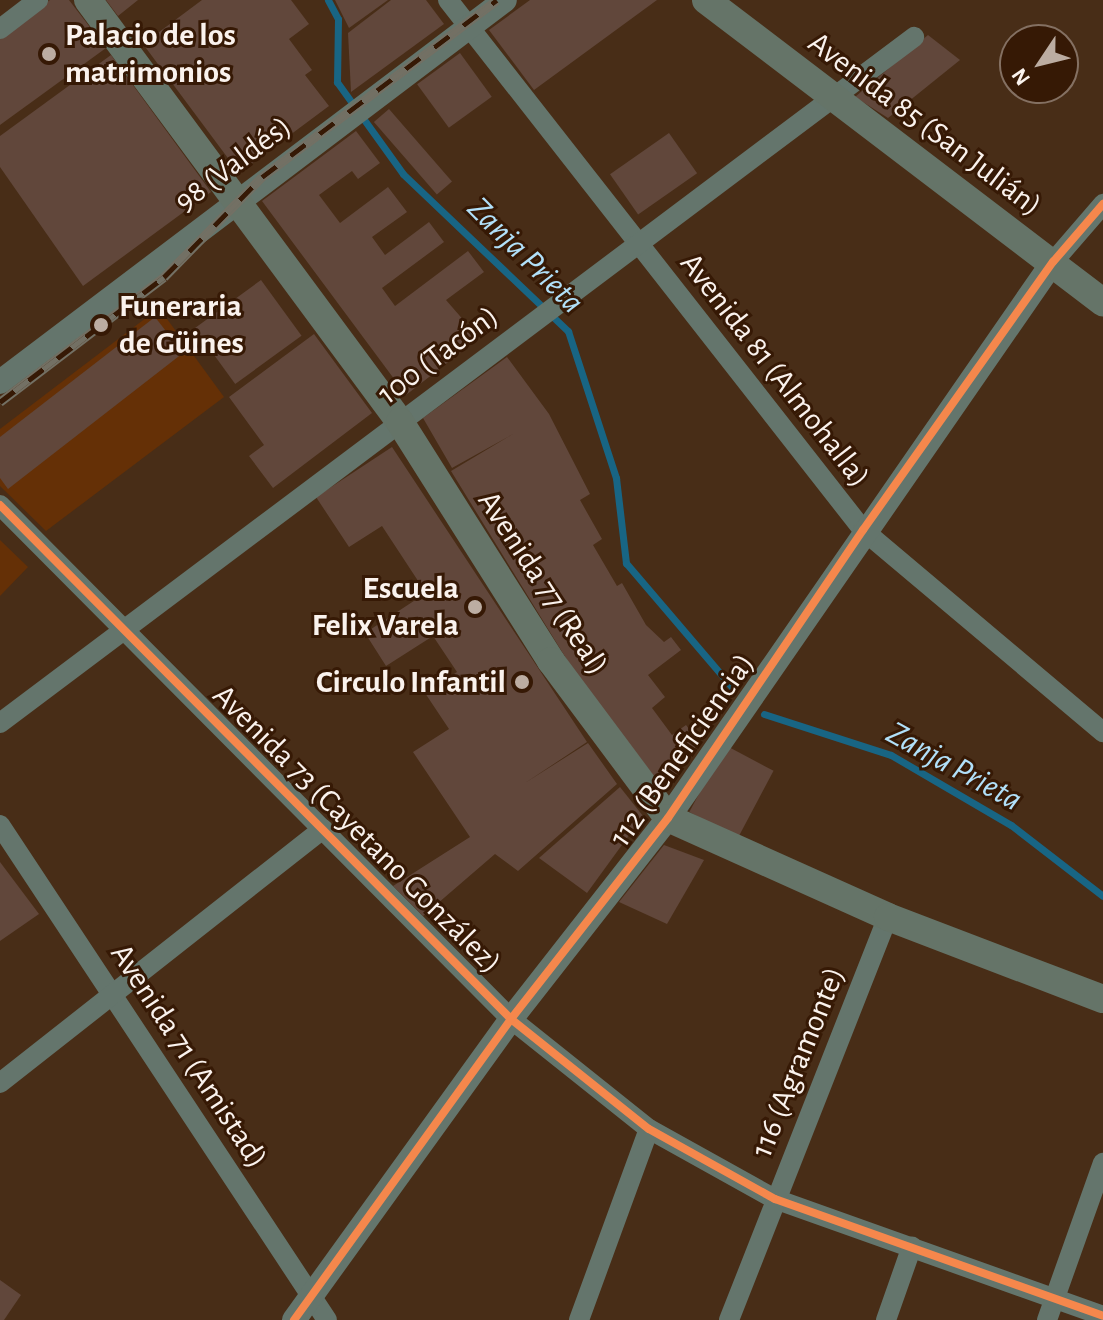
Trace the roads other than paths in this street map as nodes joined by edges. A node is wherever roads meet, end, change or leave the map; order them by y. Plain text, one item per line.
1 (38, 0) edge
2 (88, 0) edge
3 (448, 0) edge
4 (505, 0) edge
5 (706, 0) edge
6 (469, 27) junction
7 (0, 29) edge
8 (914, 37) dead end
9 (831, 98) junction
10 (237, 201) junction
11 (1103, 204) edge
12 (635, 243) junction
13 (1053, 262) junction
14 (1103, 302) edge
15 (0, 382) edge
16 (400, 422) junction
17 (0, 505) edge
18 (863, 530) junction
19 (125, 628) junction
20 (0, 723) edge
21 (1103, 732) edge
22 (668, 818) junction
23 (0, 825) edge
24 (323, 829) junction
25 (888, 917) junction
26 (114, 994) junction
27 (1103, 999) edge
28 (511, 1019) junction
29 (0, 1083) edge
30 (649, 1129) junction
31 (1103, 1163) edge
32 (775, 1199) junction
33 (912, 1246) junction
34 (310, 1297) junction
35 (1054, 1299) junction
36 (1103, 1316) edge
37 (294, 1320) edge
38 (327, 1320) edge
39 (579, 1320) edge
40 (729, 1320) edge
41 (886, 1320) edge
42 (1047, 1320) edge

1 - 7 street
2 - 10 main road, Avenida 77 (Real)
3 - 6 street, Avenida 81 (Almohalla)
4 - 6 street, 98 (Valdés)
5 - 9 main road, Avenida 85 (San Julián)
6 - 10 street, 98 (Valdés)
6 - 12 street, Avenida 81 (Almohalla)
8 - 9 street, 100 (Tacón)
9 - 12 street, 100 (Tacón)
9 - 13 main road, Avenida 85 (San Julián)
10 - 15 street, 98 (Valdés)
10 - 16 main road, Avenida 77 (Real)
11 - 13 street, 112 (Beneficiencia)
12 - 16 street, 100 (Tacón)
12 - 18 street, Avenida 81 (Almohalla)
13 - 14 main road, Avenida 85 (San Julián)
13 - 18 street, 112 (Beneficiencia)
16 - 19 street, 100 (Tacón)
16 - 22 main road, Avenida 77 (Real)
17 - 19 street, Avenida 73 (Cayetano González)
18 - 21 street, Avenida 81 (Almohalla)
18 - 22 street, 112 (Beneficiencia)
19 - 20 street, 100 (Tacón)
19 - 24 street, Avenida 73 (Cayetano González)
22 - 25 main road, Avenida 77 (Real)
22 - 28 street, 112 (Beneficiencia)
23 - 26 street, Avenida 71 (Amistad)
24 - 26 street
24 - 28 street, Avenida 73 (Cayetano González)
25 - 27 main road, Avenida 77 (Real)
25 - 32 street, 116 (Agramonte)
26 - 29 street
26 - 34 street, Avenida 71 (Amistad)
28 - 30 street, Avenida 73 (Cayetano González)
28 - 34 street, 112 (Beneficiencia)
30 - 32 street, Avenida 73 (Cayetano González)
30 - 39 street
31 - 35 street
32 - 33 street, Avenida 73 (Cayetano González)
32 - 40 street, 116 (Agramonte)
33 - 35 street, Avenida 73 (Cayetano González)
33 - 41 street
34 - 37 street, 112 (Beneficiencia)
34 - 38 street, Avenida 71 (Amistad)
35 - 36 street, Avenida 73 (Cayetano González)
35 - 42 street

